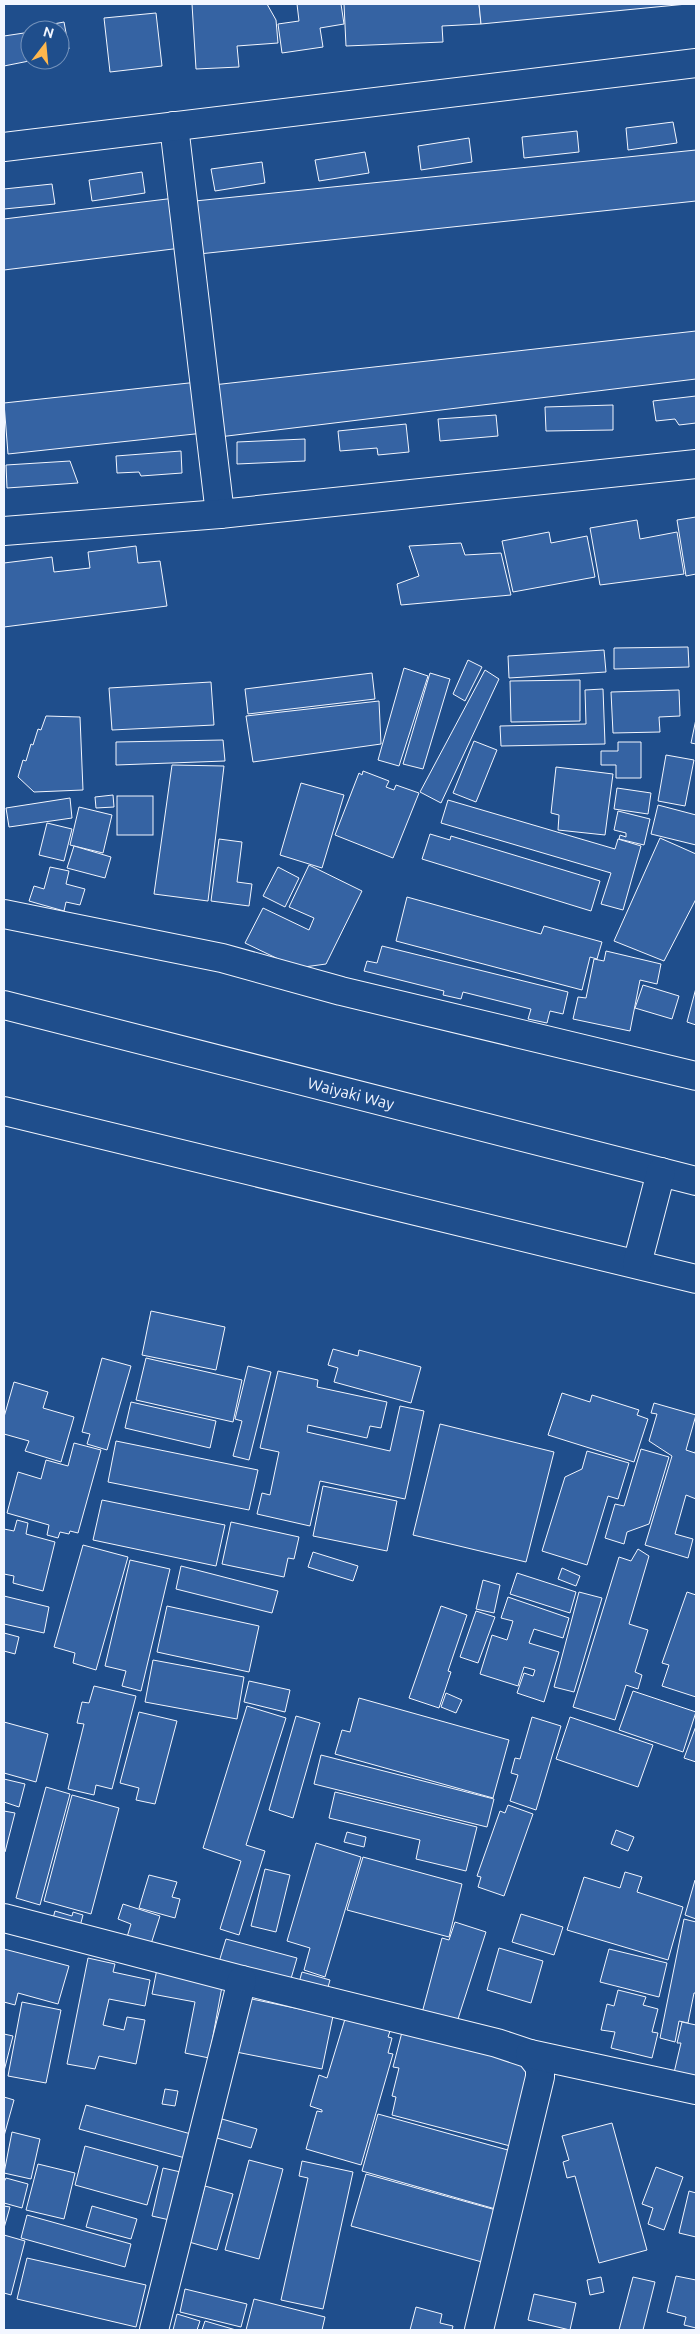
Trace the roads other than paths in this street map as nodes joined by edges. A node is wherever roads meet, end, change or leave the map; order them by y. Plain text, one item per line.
1 (696, 63) edge
2 (174, 126) junction
3 (4, 147) edge
4 (696, 464) edge
5 (220, 514) junction
6 (4, 531) edge
7 (4, 914) edge
8 (4, 1005) edge
9 (696, 1076) edge
10 (4, 1111) edge
11 (661, 1172) junction
12 (696, 1182) edge
13 (637, 1264) junction
14 (696, 1279) edge
15 (4, 1918) edge
16 (242, 1980) junction
17 (530, 2054) junction
18 (696, 2090) edge
19 (154, 2330) edge
20 (479, 2330) edge

1 - 2 main road
2 - 3 main road
2 - 5 main road
4 - 5 main road
5 - 6 main road
7 - 9 main road
8 - 11 main road, Waiyaki Way
10 - 13 main road
11 - 12 main road, Waiyaki Way
11 - 13 main road
13 - 14 main road
15 - 16 main road
16 - 17 main road
16 - 19 main road
17 - 18 main road
17 - 20 main road

